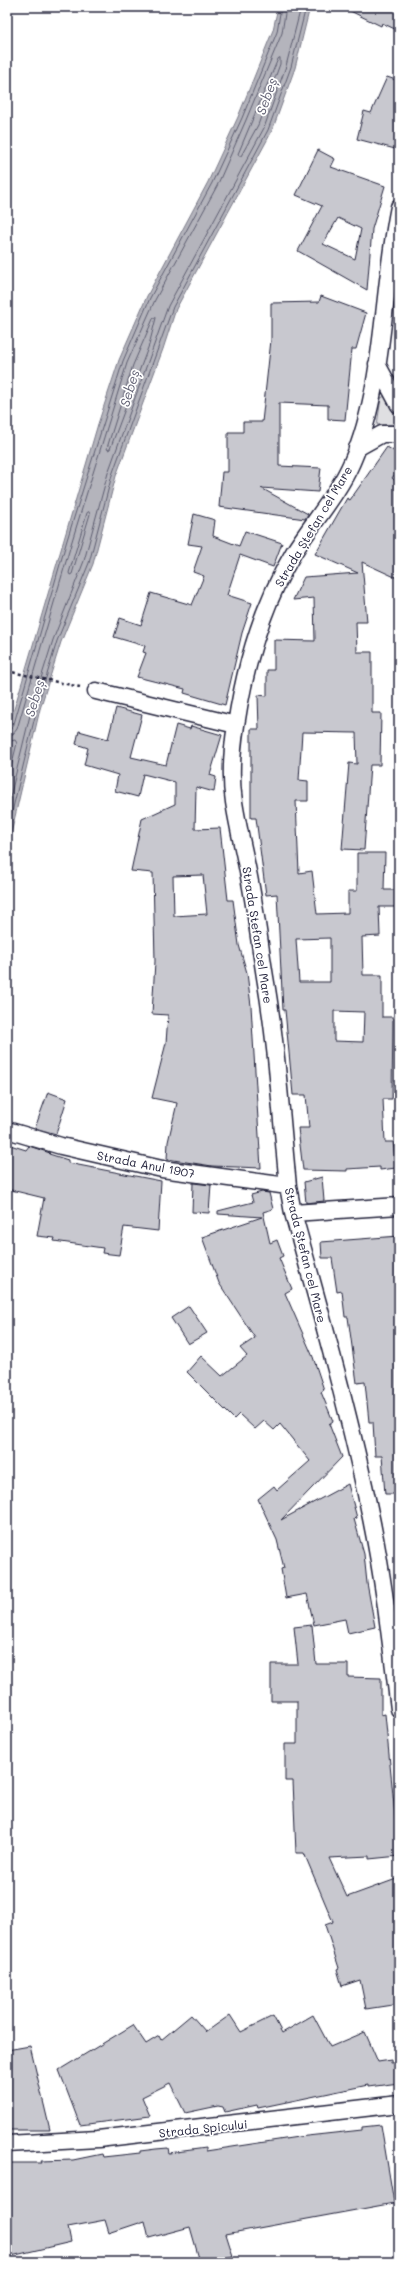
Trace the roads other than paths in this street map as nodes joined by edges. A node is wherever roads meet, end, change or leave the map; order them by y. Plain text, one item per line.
1 (399, 206) edge
2 (377, 364) junction
3 (399, 404) edge
4 (399, 434) edge
5 (357, 448) junction
6 (96, 691) road end
7 (236, 725) junction
8 (7, 1130) edge
9 (288, 1186) junction
10 (399, 1206) edge
11 (293, 1213) junction
12 (399, 1709) edge
13 (399, 2104) edge
14 (7, 2144) edge

1 - 2 street, Strada Ștefan cel Mare
2 - 3 street
2 - 5 street, Strada Ștefan cel Mare
4 - 5 street
5 - 7 street, Strada Ștefan cel Mare
6 - 7 street
7 - 9 street, Strada Ștefan cel Mare
8 - 9 street, Strada Anul 1907
9 - 11 street, Strada Ștefan cel Mare
10 - 11 street
11 - 12 street, Strada Ștefan cel Mare
13 - 14 street, Strada Spicului

